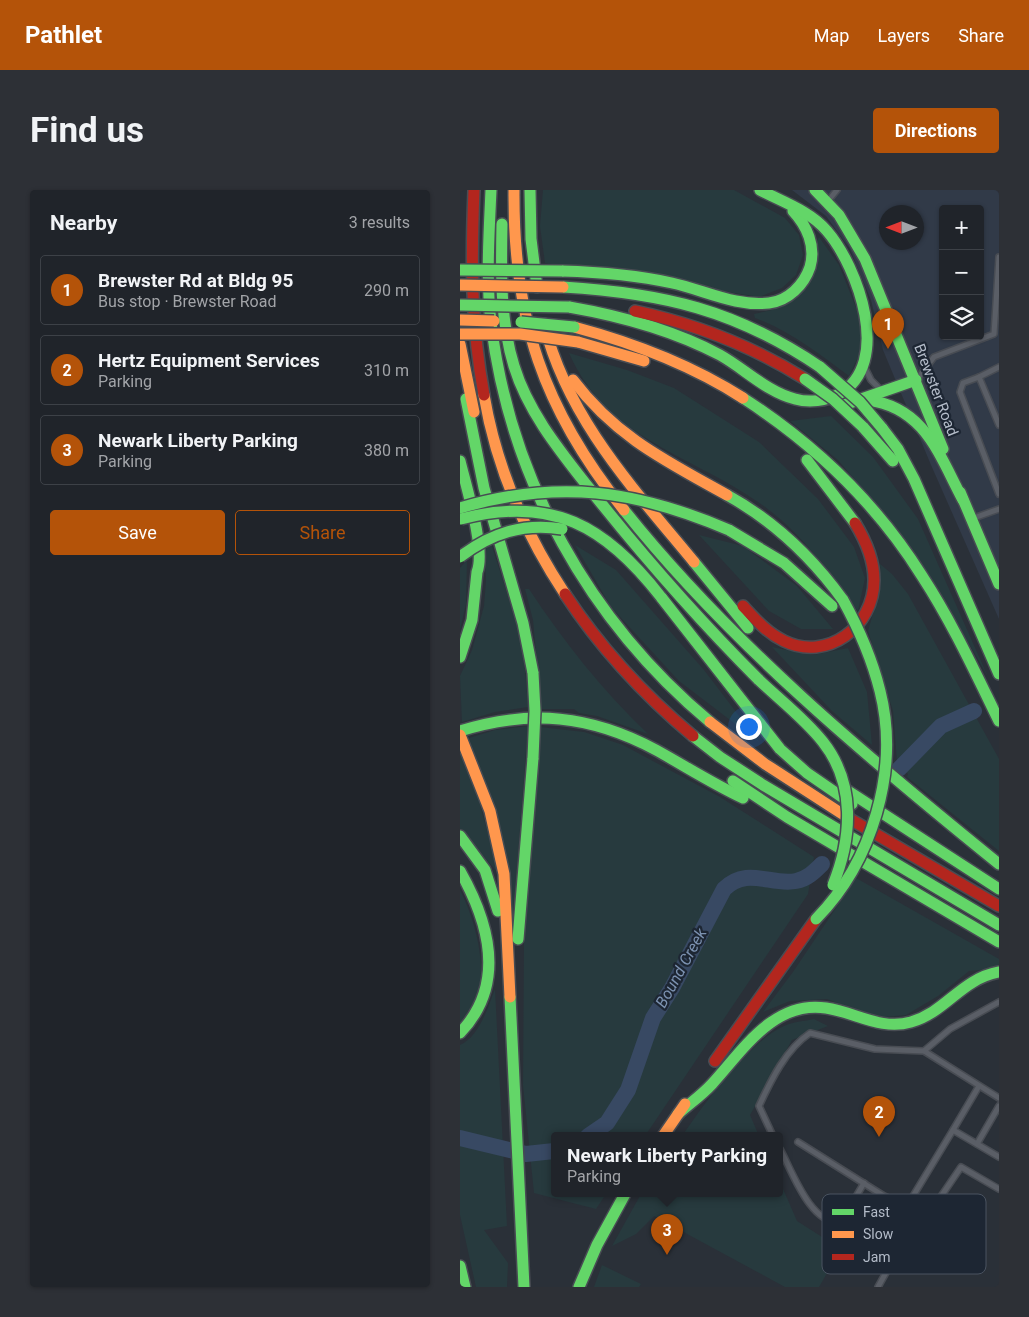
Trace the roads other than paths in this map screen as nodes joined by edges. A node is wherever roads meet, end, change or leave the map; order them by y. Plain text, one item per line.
1 (474, 190) edge
2 (491, 190) edge
3 (504, 190) edge
4 (514, 190) edge
5 (532, 190) edge
6 (760, 190) edge
7 (815, 190) edge
8 (838, 190) edge
9 (774, 197) junction
10 (828, 201) junction
11 (999, 257) edge
12 (460, 270) edge
13 (460, 285) edge
14 (538, 296) junction
15 (460, 305) edge
16 (569, 307) junction
17 (460, 320) edge
18 (574, 327) junction
19 (460, 334) edge
20 (460, 346) edge
21 (864, 368) junction
22 (999, 368) edge
23 (979, 376) junction
24 (916, 380) junction
25 (883, 391) junction
26 (853, 402) junction
27 (786, 409) dead end
28 (830, 410) dead end
29 (582, 416) junction
30 (999, 424) edge
31 (460, 460) edge
32 (807, 460) junction
33 (999, 494) edge
34 (963, 500) junction
35 (460, 508) edge
36 (999, 509) edge
37 (460, 515) edge
38 (971, 519) junction
39 (460, 520) edge
40 (872, 527) dead end
41 (939, 534) junction
42 (519, 540) dead end
43 (883, 541) dead end
44 (460, 557) edge
45 (477, 572) junction
46 (999, 584) edge
47 (661, 597) junction
48 (460, 657) edge
49 (999, 674) edge
50 (726, 678) junction
51 (882, 695) junction
52 (804, 697) junction
53 (999, 721) edge
54 (460, 731) edge
55 (999, 733) edge
56 (460, 735) edge
57 (721, 773) dead end
58 (787, 817) junction
59 (460, 836) edge
60 (999, 864) edge
61 (460, 871) edge
62 (999, 889) edge
63 (999, 905) edge
64 (816, 919) junction
65 (999, 925) edge
66 (999, 942) edge
67 (508, 952) junction
68 (999, 972) edge
69 (999, 1002) edge
70 (510, 1009) junction
71 (460, 1033) edge
72 (924, 1050) junction
73 (979, 1086) junction
74 (999, 1098) edge
75 (999, 1106) edge
76 (678, 1114) junction
77 (953, 1130) junction
78 (666, 1132) edge
79 (771, 1132) edge
80 (798, 1142) dead end
81 (977, 1144) junction
82 (783, 1155) edge
83 (999, 1157) edge
84 (864, 1183) junction
85 (999, 1189) edge
86 (858, 1194) edge
87 (881, 1194) edge
88 (914, 1194) edge
89 (943, 1194) edge
90 (623, 1197) edge
91 (822, 1217) edge
92 (460, 1266) edge
93 (885, 1274) edge
94 (465, 1287) edge
95 (524, 1287) edge
96 (579, 1287) edge
97 (878, 1287) edge

1 - 65 main road
2 - 63 main road
3 - 64 main road, bridge
4 - 52 main road
5 - 14 main road
6 - 9 main road
7 - 10 main road, Brewster Road
8 - 10 lane
9 - 12 main road, bridge
9 - 21 main road
10 - 24 main road, Brewster Road
11 - 24 lane
13 - 41 main road, bridge
14 - 29 main road
14 - 51 main road, bridge
15 - 16 main road, bridge
16 - 21 main road
16 - 41 main road, bridge
17 - 18 main road, bridge
18 - 27 main road
18 - 53 main road
19 - 32 main road, bridge
20 - 42 main road
20 - 70 main road, bridge
21 - 25 lane
22 - 23 lane
23 - 30 lane
23 - 33 lane
24 - 25 main road
24 - 34 main road, Brewster Road
25 - 26 main road
26 - 28 main road
26 - 34 main road
29 - 32 main road
29 - 52 main road
31 - 45 main road
32 - 40 main road
34 - 38 main road, Brewster Road
35 - 51 main road, bridge
36 - 38 lane
37 - 45 main road
38 - 46 main road, Brewster Road
39 - 47 main road, bridge
41 - 49 main road
43 - 55 main road
44 - 47 main road, bridge
45 - 48 main road
47 - 50 main road
50 - 62 main road
50 - 63 main road
51 - 64 main road, bridge
52 - 60 main road
54 - 58 main road
56 - 67 main road
57 - 58 main road
58 - 66 main road
59 - 67 main road
61 - 71 main road
64 - 76 main road
67 - 70 main road
68 - 76 main road
69 - 72 lane
70 - 95 main road
72 - 73 lane
72 - 79 lane
73 - 74 lane
73 - 77 lane
75 - 81 lane
76 - 78 main road
77 - 81 lane
77 - 88 lane
80 - 84 lane
81 - 83 lane
82 - 91 lane
84 - 86 lane
84 - 87 lane
85 - 89 lane
90 - 96 main road
92 - 94 main road
93 - 97 lane

